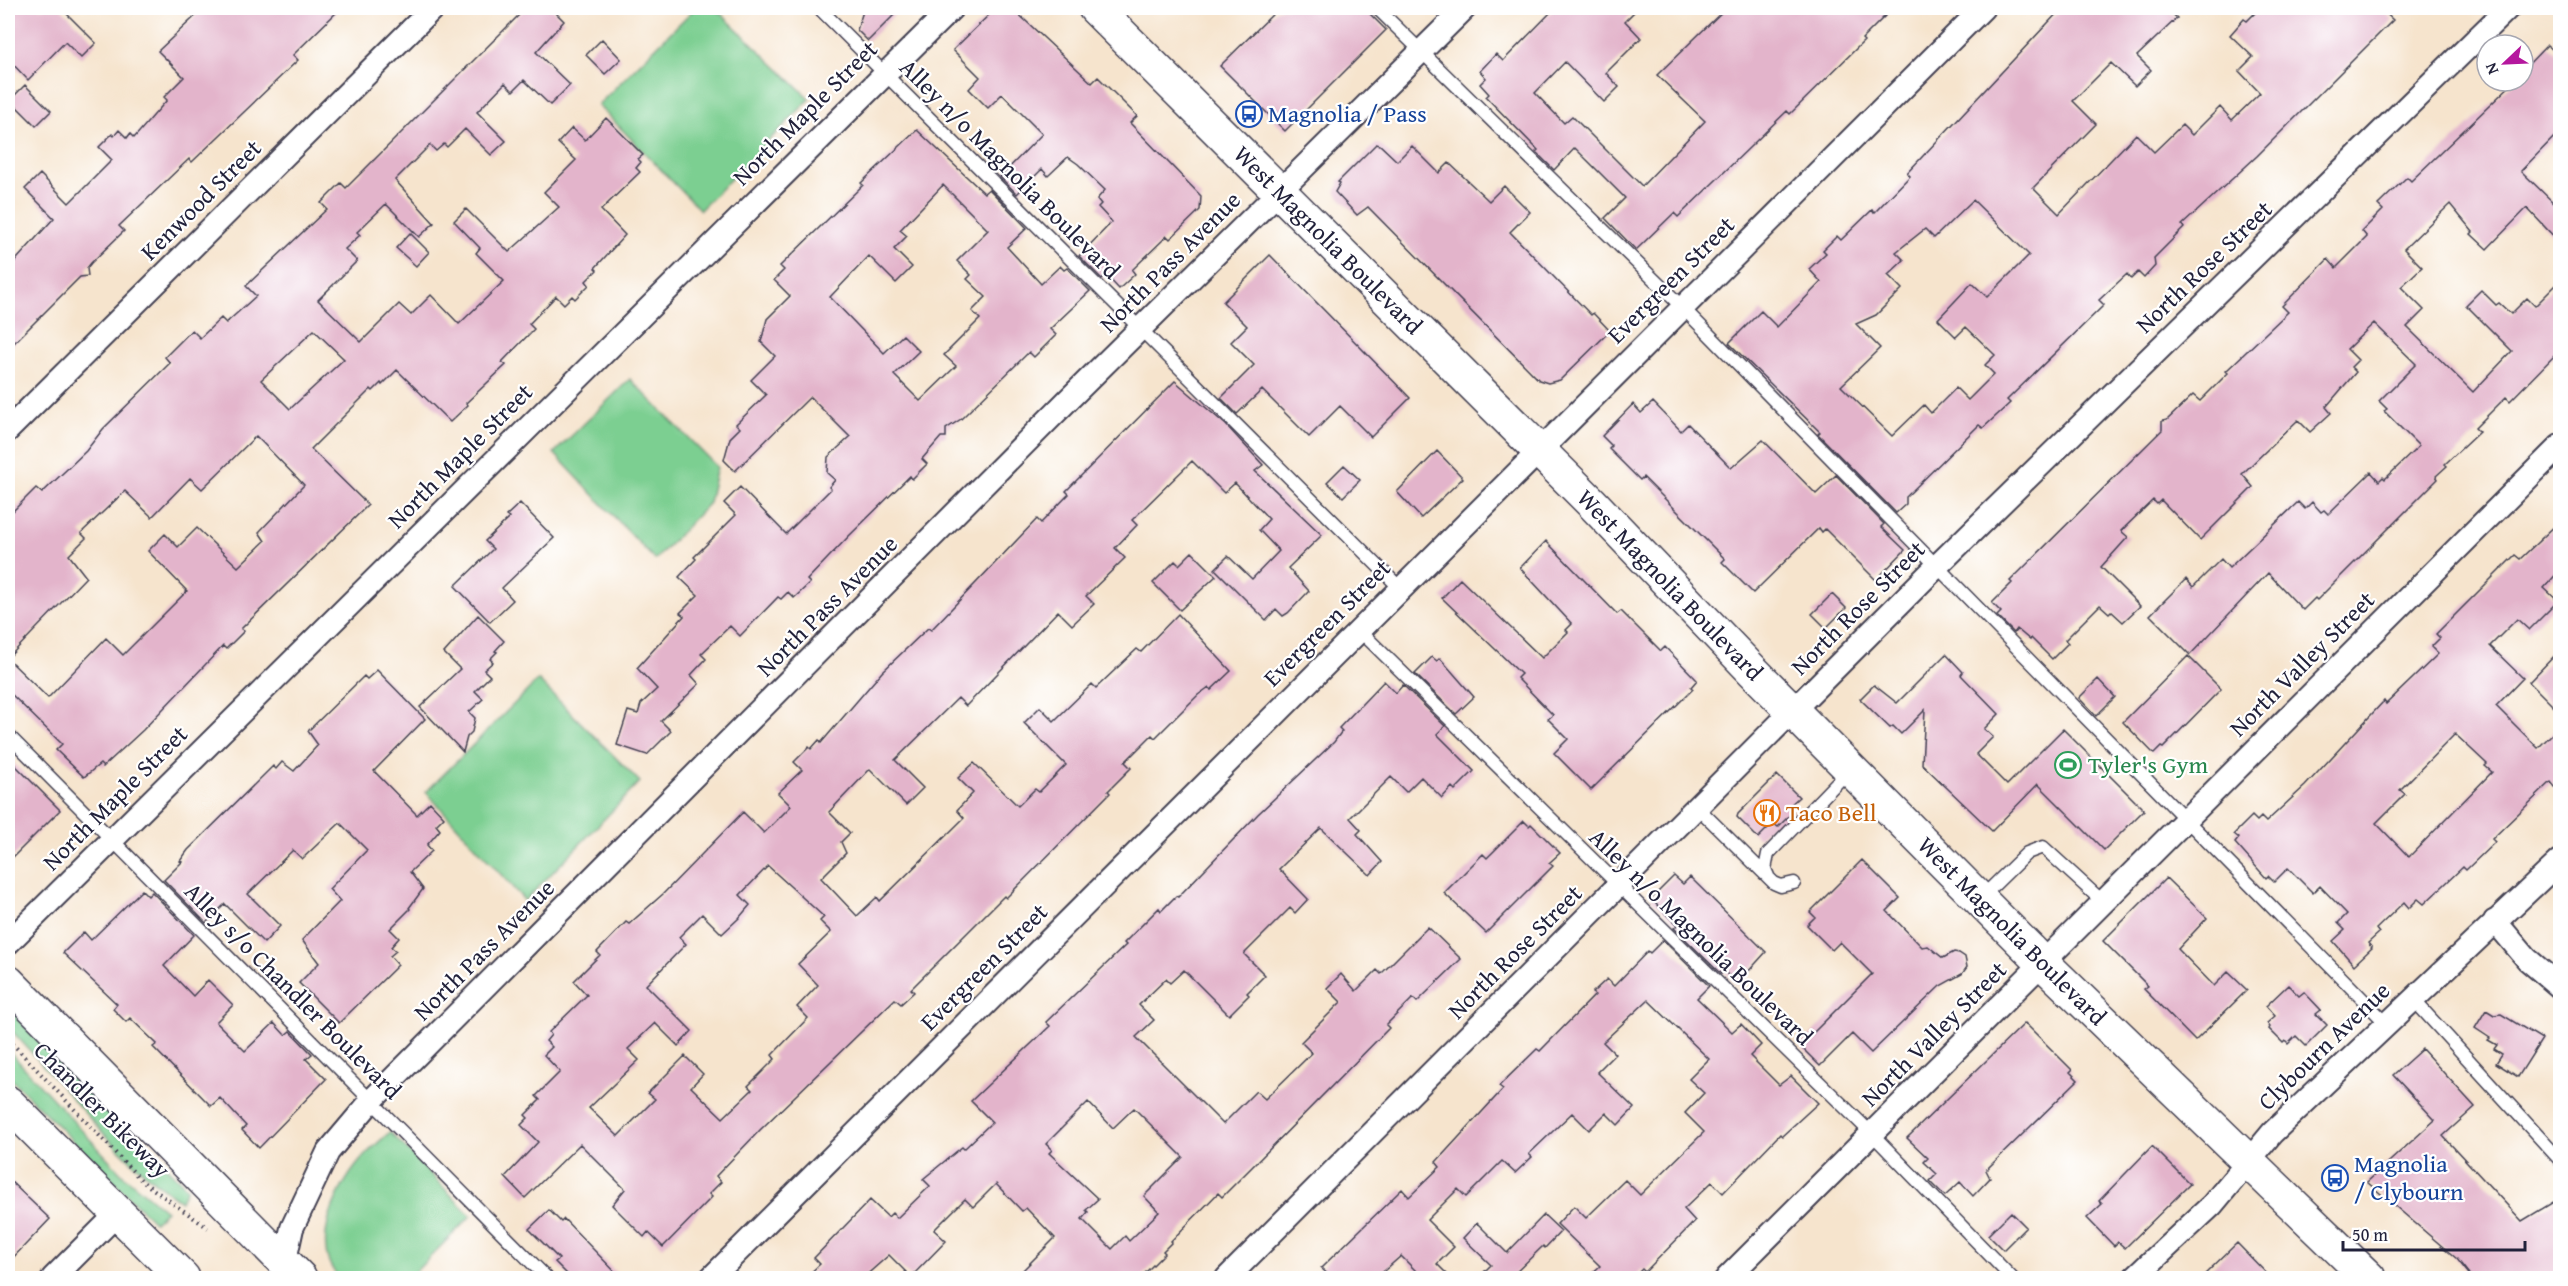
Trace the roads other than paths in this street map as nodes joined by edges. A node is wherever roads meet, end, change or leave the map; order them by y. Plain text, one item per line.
1 (433, 8) edge
2 (819, 8) edge
3 (952, 8) edge
4 (1095, 8) edge
5 (1377, 8) edge
6 (1465, 8) edge
7 (1983, 8) edge
8 (2508, 8) edge
9 (1422, 52) junction
10 (884, 73) junction
11 (1279, 191) junction
12 (1682, 307) junction
13 (1141, 329) junction
14 (8, 430) edge
15 (2560, 446) edge
16 (1539, 451) junction
17 (1937, 566) junction
18 (1400, 588) junction
19 (1358, 630) junction
20 (1794, 712) junction
21 (8, 735) edge
22 (1851, 769) junction
23 (1698, 808) junction
24 (2187, 817) junction
25 (112, 839) junction
26 (2560, 861) edge
27 (1768, 876) junction
28 (1794, 884) dead end
29 (1620, 886) junction
30 (1980, 899) junction
31 (2102, 902) junction
32 (2495, 921) junction
33 (8, 943) edge
34 (2043, 963) junction
35 (8, 982) edge
36 (2560, 987) edge
37 (2412, 998) junction
38 (2386, 1023) junction
39 (372, 1100) junction
40 (8, 1103) edge
41 (1872, 1134) junction
42 (2560, 1160) edge
43 (2247, 1163) junction
44 (118, 1213) junction
45 (289, 1273) edge
46 (53, 1278) edge
47 (183, 1278) edge
48 (548, 1278) edge
49 (711, 1278) edge
50 (1227, 1278) edge
51 (1727, 1278) edge
52 (2012, 1278) edge
53 (2134, 1278) edge
54 (2369, 1278) edge

1 - 14 street, Kenwood Street
2 - 10 lane, Alley n/o Magnolia Boulevard
3 - 10 street, North Maple Street
4 - 11 main road, West Magnolia Boulevard
5 - 9 lane
6 - 9 street, North Pass Avenue
7 - 12 street, Evergreen Street
8 - 17 street, North Rose Street
9 - 11 street, North Pass Avenue
9 - 12 lane
10 - 13 lane, Alley n/o Magnolia Boulevard
10 - 25 street, North Maple Street
11 - 13 street, North Pass Avenue
11 - 16 main road, West Magnolia Boulevard
12 - 16 street, Evergreen Street
12 - 17 lane
13 - 18 lane, Alley n/o Magnolia Boulevard
13 - 39 street, North Pass Avenue
15 - 24 street, North Valley Street
16 - 18 street, Evergreen Street
16 - 20 main road, West Magnolia Boulevard
17 - 20 street, North Rose Street
17 - 24 lane
18 - 19 street, Evergreen Street
19 - 29 lane, Alley n/o Magnolia Boulevard
19 - 49 street, Evergreen Street
20 - 22 main road, West Magnolia Boulevard
20 - 23 street, North Rose Street
21 - 25 lane, Alley s/o Chandler Boulevard
22 - 27 lane
22 - 30 main road, West Magnolia Boulevard
23 - 27 lane
23 - 29 street, North Rose Street
24 - 31 street, North Valley Street
24 - 38 lane
25 - 33 street, North Maple Street
25 - 39 lane, Alley s/o Chandler Boulevard
26 - 32 street, Clybourn Avenue
27 - 28 lane
29 - 41 lane, Alley n/o Magnolia Boulevard
29 - 50 street, North Rose Street
30 - 31 lane
30 - 34 main road, West Magnolia Boulevard
31 - 34 street, North Valley Street
32 - 36 street
32 - 37 street, Clybourn Avenue
34 - 41 street, North Valley Street
34 - 43 main road, West Magnolia Boulevard
35 - 45 main road
37 - 38 street, Clybourn Avenue
37 - 42 lane
38 - 43 street, Clybourn Avenue
39 - 45 street, North Pass Avenue
39 - 48 lane, Alley s/o Chandler Boulevard
40 - 44 main road
41 - 51 street, North Valley Street
41 - 52 lane, Alley n/o Magnolia Boulevard
43 - 53 street, Clybourn Avenue
43 - 54 main road, West Magnolia Boulevard
44 - 46 street
44 - 47 main road

